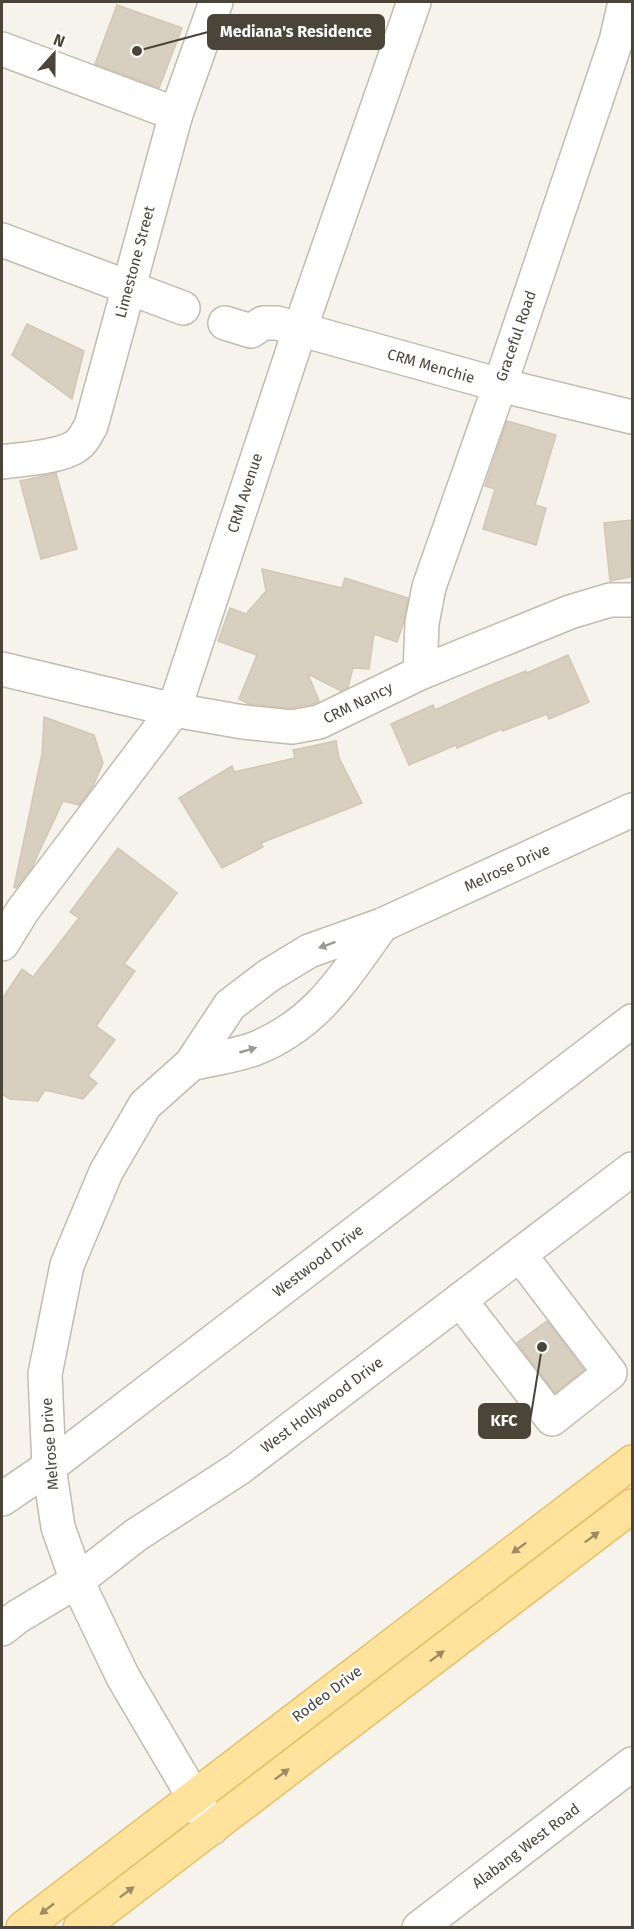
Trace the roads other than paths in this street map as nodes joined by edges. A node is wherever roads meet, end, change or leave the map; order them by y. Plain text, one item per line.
1 (216, 2) edge
2 (414, 2) edge
3 (625, 2) edge
4 (2, 49) edge
5 (176, 114) junction
6 (2, 240) edge
7 (128, 288) junction
8 (183, 308) dead end
9 (225, 323) dead end
10 (300, 329) junction
11 (500, 385) junction
12 (633, 417) edge
13 (2, 462) edge
14 (633, 600) edge
15 (2, 669) edge
16 (420, 673) junction
17 (174, 710) junction
18 (633, 810) edge
19 (13, 905) edge
20 (382, 925) junction
21 (2, 944) edge
22 (633, 1021) edge
23 (191, 1064) junction
24 (633, 1169) edge
25 (520, 1255) junction
26 (460, 1300) junction
27 (633, 1462) edge
28 (49, 1467) junction
29 (2, 1499) edge
30 (633, 1506) edge
31 (77, 1581) junction
32 (2, 1629) edge
33 (633, 1764) edge
34 (193, 1796) junction
35 (212, 1828) junction
36 (23, 1928) edge
37 (80, 1928) edge
38 (419, 1928) edge

1 - 5 street, Limestone Street
2 - 10 street, CRM Avenue
3 - 11 street, Graceful Road
4 - 5 street
5 - 7 street, Limestone Street
6 - 7 street
7 - 8 street
7 - 13 street, Limestone Street
9 - 10 street, CRM Menchie
10 - 11 street, CRM Menchie
10 - 17 street, CRM Avenue
11 - 12 street, CRM Menchie
11 - 16 street, Graceful Road
14 - 16 street, CRM Nancy
15 - 17 street, CRM Nancy
16 - 17 street, CRM Nancy
17 - 19 street, CRM Avenue
18 - 20 street, Melrose Drive
19 - 21 street, CRM Avenue
20 -> 23 street, Melrose Drive
23 -> 20 street, Melrose Drive
22 - 28 street, Westwood Drive
23 - 28 street, Melrose Drive
24 - 25 street, West Hollywood Drive
25 - 26 street, West Hollywood Drive
25 - 26 street
26 - 31 street, West Hollywood Drive
27 -> 34 main road, Rodeo Drive
28 - 29 street, Westwood Drive
28 - 31 street, Melrose Drive
35 -> 30 main road
31 - 32 street, West Hollywood Drive
31 - 34 street, Melrose Drive
33 - 38 street, Alabang West Road
34 - 35 street, Melrose Drive
34 -> 36 main road, Rodeo Drive
37 -> 35 main road

